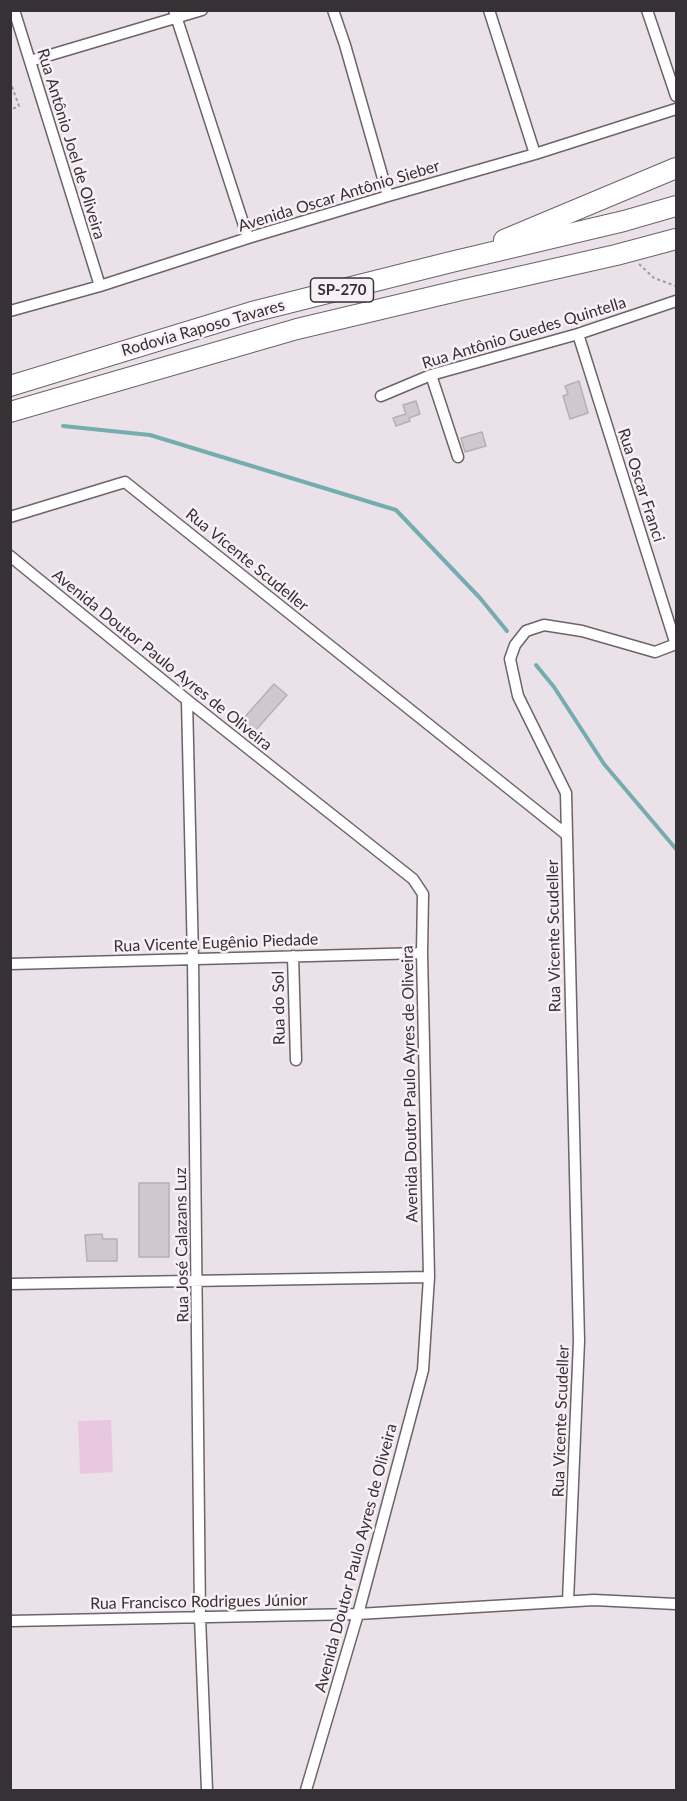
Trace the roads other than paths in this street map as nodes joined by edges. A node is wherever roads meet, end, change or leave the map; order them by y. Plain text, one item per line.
1 (14, 10) edge
2 (201, 10) edge
3 (333, 10) edge
4 (489, 10) edge
5 (647, 10) edge
6 (176, 14) edge
7 (30, 60) junction
8 (676, 96) edge
9 (676, 109) edge
10 (535, 154) junction
11 (676, 168) edge
12 (388, 196) junction
13 (676, 206) edge
14 (248, 238) junction
15 (676, 239) edge
16 (451, 262) junction
17 (100, 286) junction
18 (676, 301) edge
19 (10, 311) edge
20 (578, 334) junction
21 (431, 375) junction
22 (10, 386) edge
23 (381, 396) dead end
24 (10, 412) edge
25 (458, 456) dead end
26 (10, 517) edge
27 (10, 556) edge
28 (676, 644) edge
29 (187, 700) junction
30 (567, 835) junction
31 (422, 953) junction
32 (293, 956) junction
33 (193, 959) junction
34 (10, 964) edge
35 (296, 1060) dead end
36 (429, 1277) junction
37 (198, 1281) junction
38 (10, 1284) edge
39 (568, 1601) junction
40 (676, 1604) edge
41 (358, 1614) junction
42 (200, 1617) junction
43 (10, 1621) edge
44 (207, 1791) edge
45 (306, 1791) edge

1 - 7 street, Rua Antônio Joel de Oliveira
2 - 6 street
3 - 12 street
4 - 10 street
5 - 8 street
6 - 7 street
6 - 14 street
7 - 17 street, Rua Antônio Joel de Oliveira
9 - 10 street, Avenida Oscar Antônio Sieber
10 - 12 street, Avenida Oscar Antônio Sieber
11 - 16 highway
12 - 14 street, Avenida Oscar Antônio Sieber
13 - 16 highway, Rodovia Raposo Tavares / SP-270
14 - 17 street, Avenida Oscar Antônio Sieber
15 - 24 highway, Rodovia Raposo Tavares / SP-270
16 - 22 highway, Rodovia Raposo Tavares / SP-270
17 - 19 street, Avenida Oscar Antônio Sieber
18 - 20 street, Rua Antônio Guedes Quintella
20 - 21 street, Rua Antônio Guedes Quintella
20 - 28 street, Rua Oscar Franci
21 - 23 street, Rua Antônio Guedes Quintella
21 - 25 street
26 - 30 street, Rua Vicente Scudeller
27 - 29 street, Avenida Doutor Paulo Ayres de Oliveira
28 - 30 street
29 - 31 street, Avenida Doutor Paulo Ayres de Oliveira
29 - 33 street, Rua José Calazans Luz
30 - 39 street, Rua Vicente Scudeller
31 - 32 street, Rua Vicente Eugênio Piedade
31 - 36 street, Avenida Doutor Paulo Ayres de Oliveira
32 - 33 street, Rua Vicente Eugênio Piedade
32 - 35 street, Rua do Sol
33 - 34 street, Rua Vicente Eugênio Piedade
33 - 37 street, Rua José Calazans Luz
36 - 37 street
36 - 41 street, Avenida Doutor Paulo Ayres de Oliveira
37 - 38 street
37 - 42 street, Rua José Calazans Luz
39 - 40 street, Rua Francisco Rodrigues Júnior
39 - 41 street, Rua Francisco Rodrigues Júnior
41 - 42 street, Rua Francisco Rodrigues Júnior
41 - 45 street, Avenida Doutor Paulo Ayres de Oliveira
42 - 43 street, Rua Francisco Rodrigues Júnior
42 - 44 street, Rua José Calazans Luz

